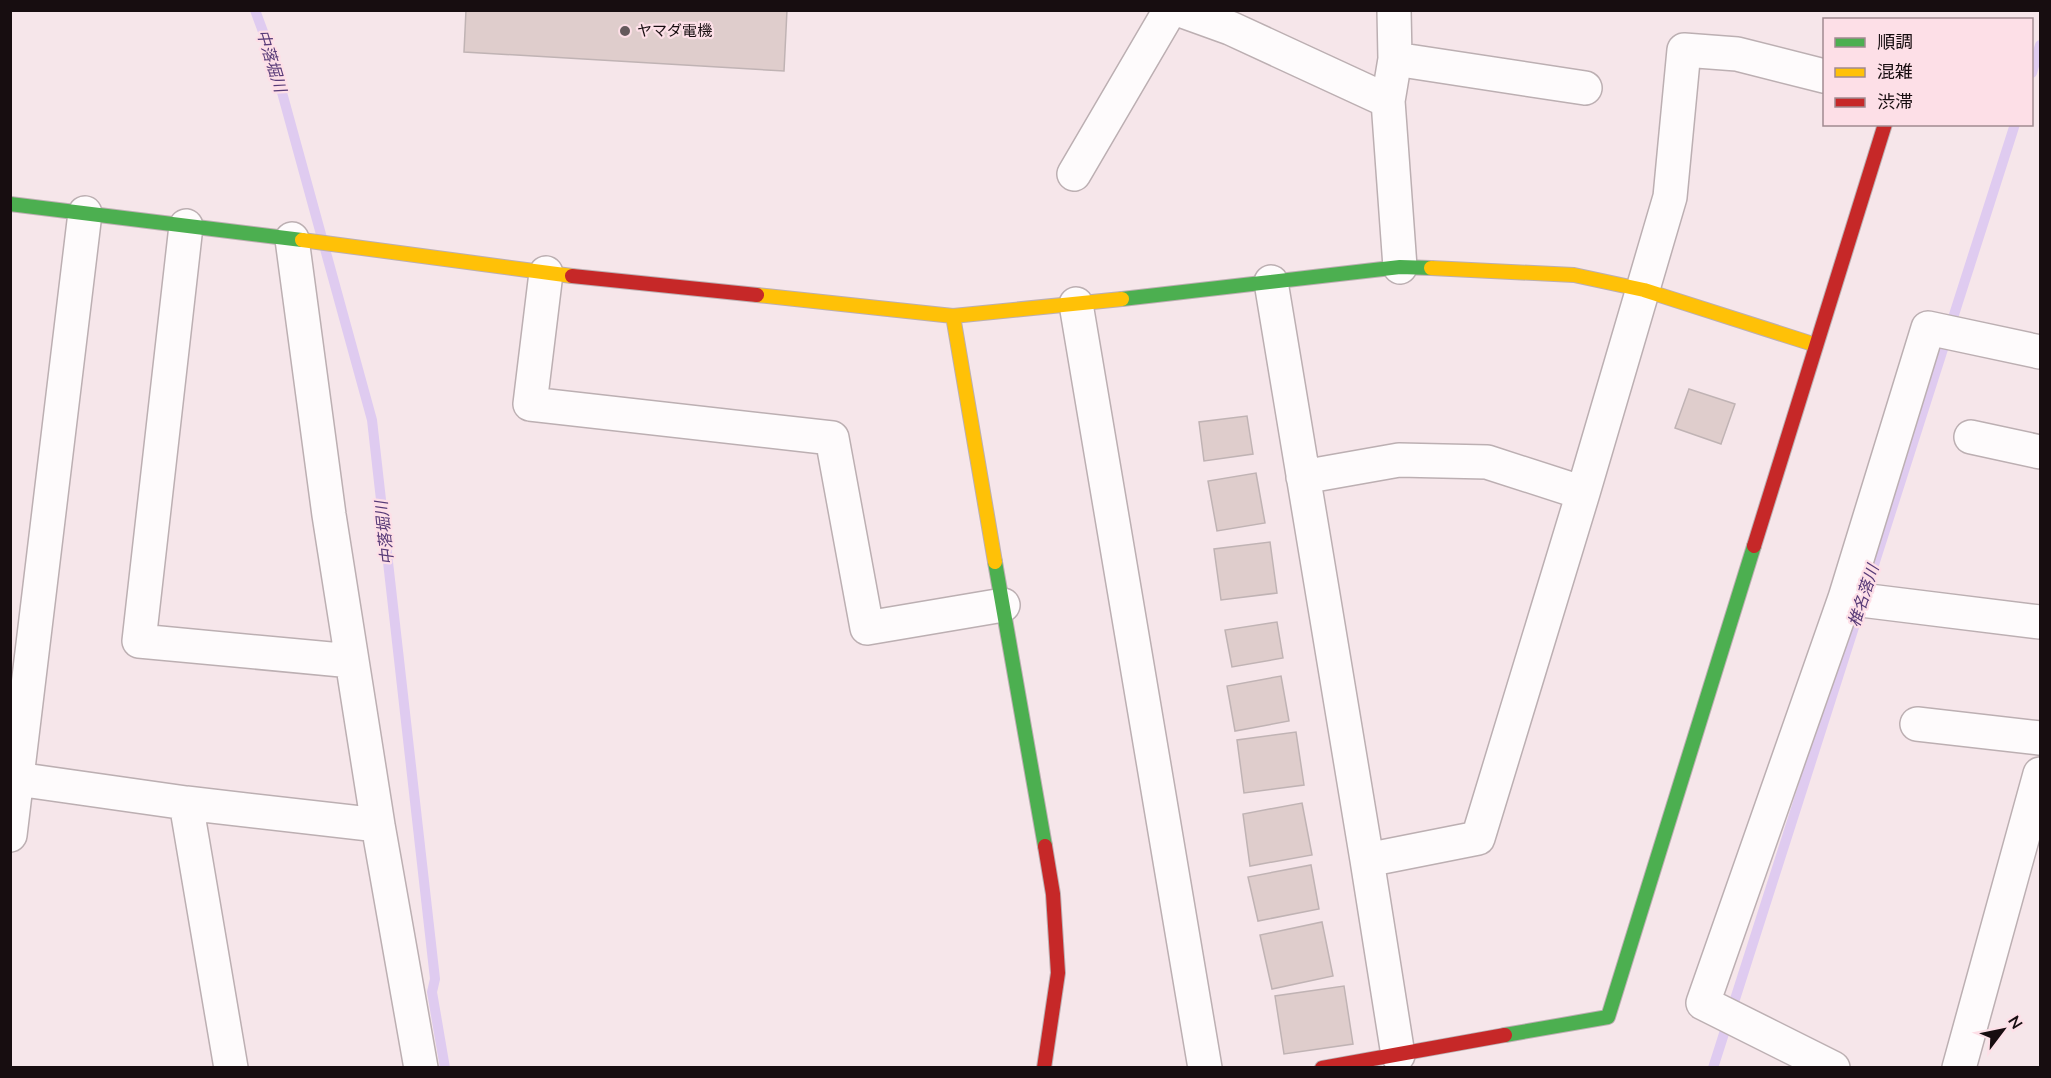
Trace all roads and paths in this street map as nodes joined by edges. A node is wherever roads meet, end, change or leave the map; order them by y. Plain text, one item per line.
1 (1170, 10) edge
2 (1180, 10) edge
3 (1394, 10) edge
4 (1395, 59) junction
5 (1823, 76) edge
6 (1585, 88) dead end
7 (1388, 101) junction
8 (1884, 126) edge
9 (1074, 174) dead end
10 (10, 204) edge
11 (85, 213) junction
12 (186, 226) junction
13 (292, 239) junction
14 (1400, 267) junction
15 (546, 273) junction
16 (1271, 282) junction
17 (1644, 290) junction
18 (1076, 304) junction
19 (953, 316) junction
20 (1816, 345) junction
21 (2040, 352) edge
22 (1971, 437) dead end
23 (2040, 452) edge
24 (1303, 477) junction
25 (1583, 493) junction
26 (1845, 598) junction
27 (1003, 605) junction
28 (2040, 622) edge
29 (352, 661) junction
30 (1917, 724) dead end
31 (2040, 738) edge
32 (2040, 774) edge
33 (17, 779) junction
34 (186, 803) junction
35 (378, 825) junction
36 (10, 835) edge
37 (1367, 860) junction
38 (1398, 1055) junction
39 (231, 1068) edge
40 (421, 1068) edge
41 (1044, 1068) edge
42 (1205, 1068) edge
43 (1322, 1068) edge
44 (1833, 1068) edge
45 (1959, 1068) edge

1 - 9 street
2 - 7 street
3 - 4 street
4 - 6 street
4 - 7 street
5 - 17 street
7 - 14 street
8 - 20 street
10 - 11 street
11 - 12 street
11 - 33 street
12 - 13 street
12 - 29 street
13 - 15 street
13 - 29 street
14 - 16 street
14 - 17 street
15 - 19 street
15 - 27 street
16 - 18 street
16 - 24 street
17 - 20 street
17 - 25 street
18 - 19 street
18 - 42 street
19 - 27 street
20 - 38 street
21 - 26 street
22 - 23 street
24 - 25 street
24 - 37 street
25 - 37 street
26 - 28 street
26 - 44 street
27 - 41 street
29 - 35 street
30 - 31 street
32 - 45 street
33 - 34 street
33 - 36 street
34 - 35 street
34 - 39 street
35 - 40 street
37 - 38 street
38 - 43 street

